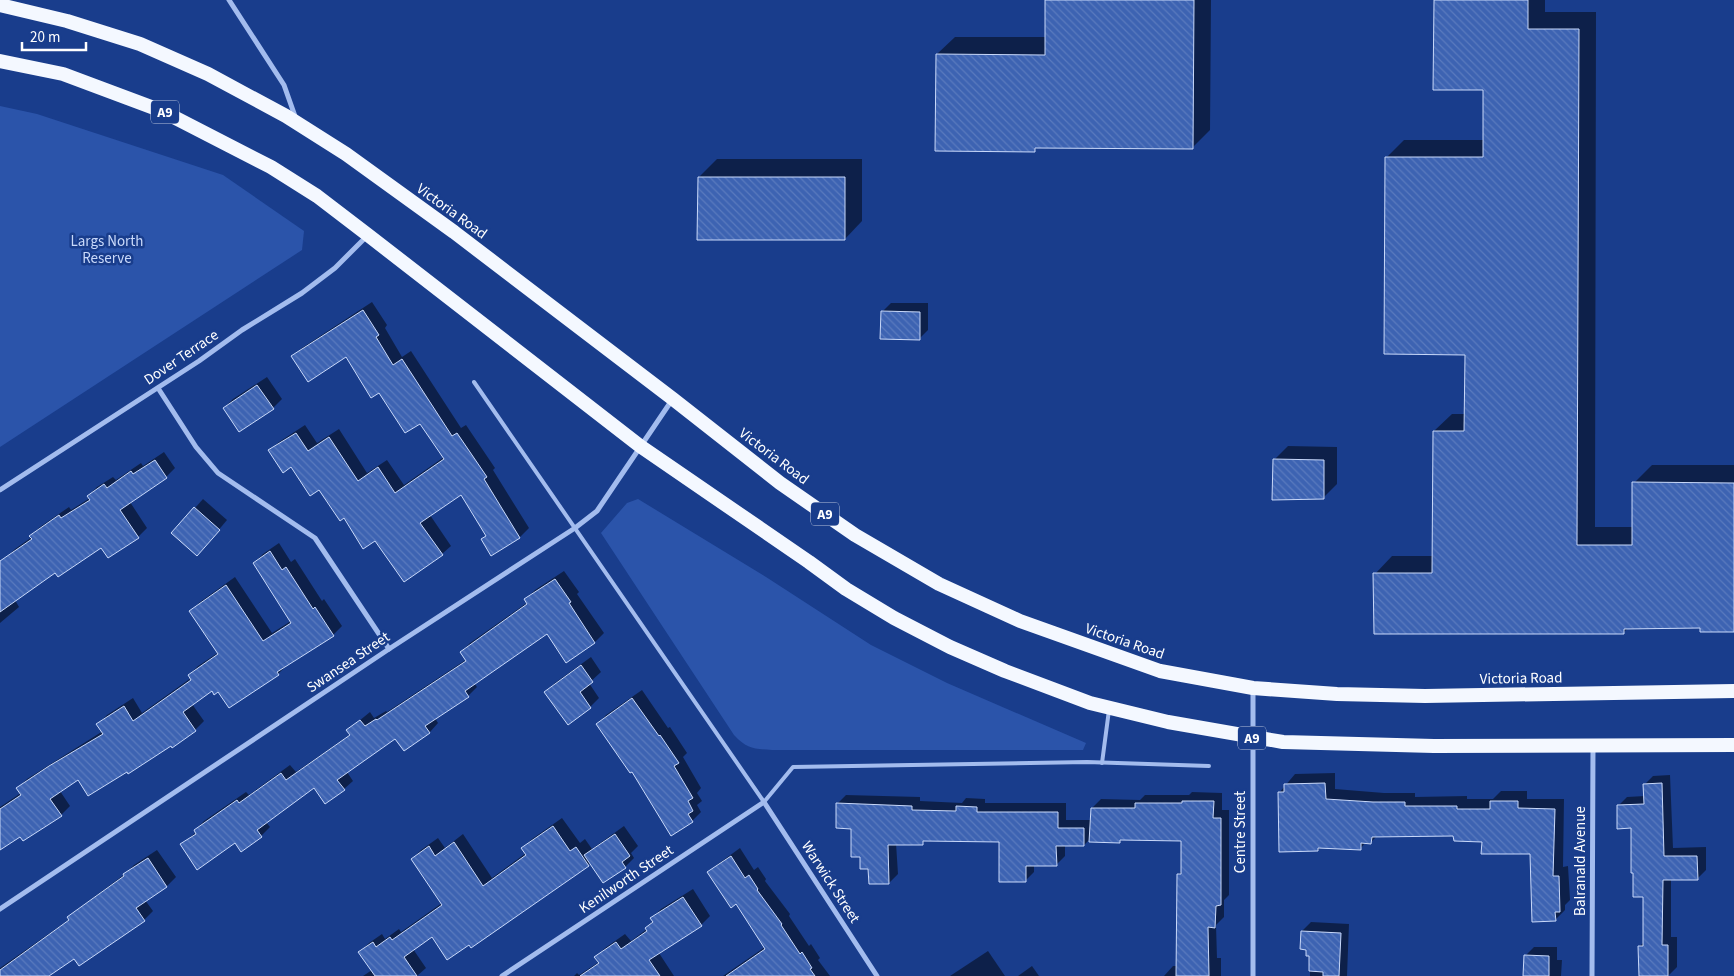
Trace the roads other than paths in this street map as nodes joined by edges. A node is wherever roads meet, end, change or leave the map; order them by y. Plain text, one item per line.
1 (228, 0) edge
2 (0, 5) edge
3 (0, 61) edge
4 (298, 124) junction
5 (368, 235) junction
6 (474, 382) dead end
7 (158, 388) junction
8 (673, 399) junction
9 (640, 446) junction
10 (0, 490) edge
11 (575, 528) junction
12 (390, 649) junction
13 (1253, 688) junction
14 (1734, 691) edge
15 (1110, 708) junction
16 (1252, 738) junction
17 (1593, 745) junction
18 (1734, 745) edge
19 (1102, 763) junction
20 (1209, 766) dead end
21 (764, 802) junction
22 (0, 909) edge
23 (502, 976) edge
24 (877, 976) edge
25 (1253, 976) edge
26 (1592, 976) edge

1 - 4 street
2 - 4 highway, Victoria Road / A9
3 - 5 highway, A9
4 - 8 highway, Victoria Road / A9
5 - 7 street, Dover Terrace
5 - 9 highway, A9
6 - 11 lane
7 - 10 street, Dover Terrace
7 - 12 street
8 - 9 street, Swansea Street
8 - 13 highway, Victoria Road / A9
9 - 11 street, Swansea Street
9 - 15 highway, A9
11 - 12 street, Swansea Street
11 - 21 lane
12 - 22 street, Swansea Street
13 - 14 highway, Victoria Road / A9
13 - 16 street, Centre Street
15 - 16 highway, A9
15 - 19 lane
16 - 17 highway, A9
16 - 25 street, Centre Street
17 - 18 highway, A9
17 - 26 street, Balranald Avenue
19 - 20 lane
19 - 21 lane
21 - 23 street, Kenilworth Street
21 - 24 street, Warwick Street

